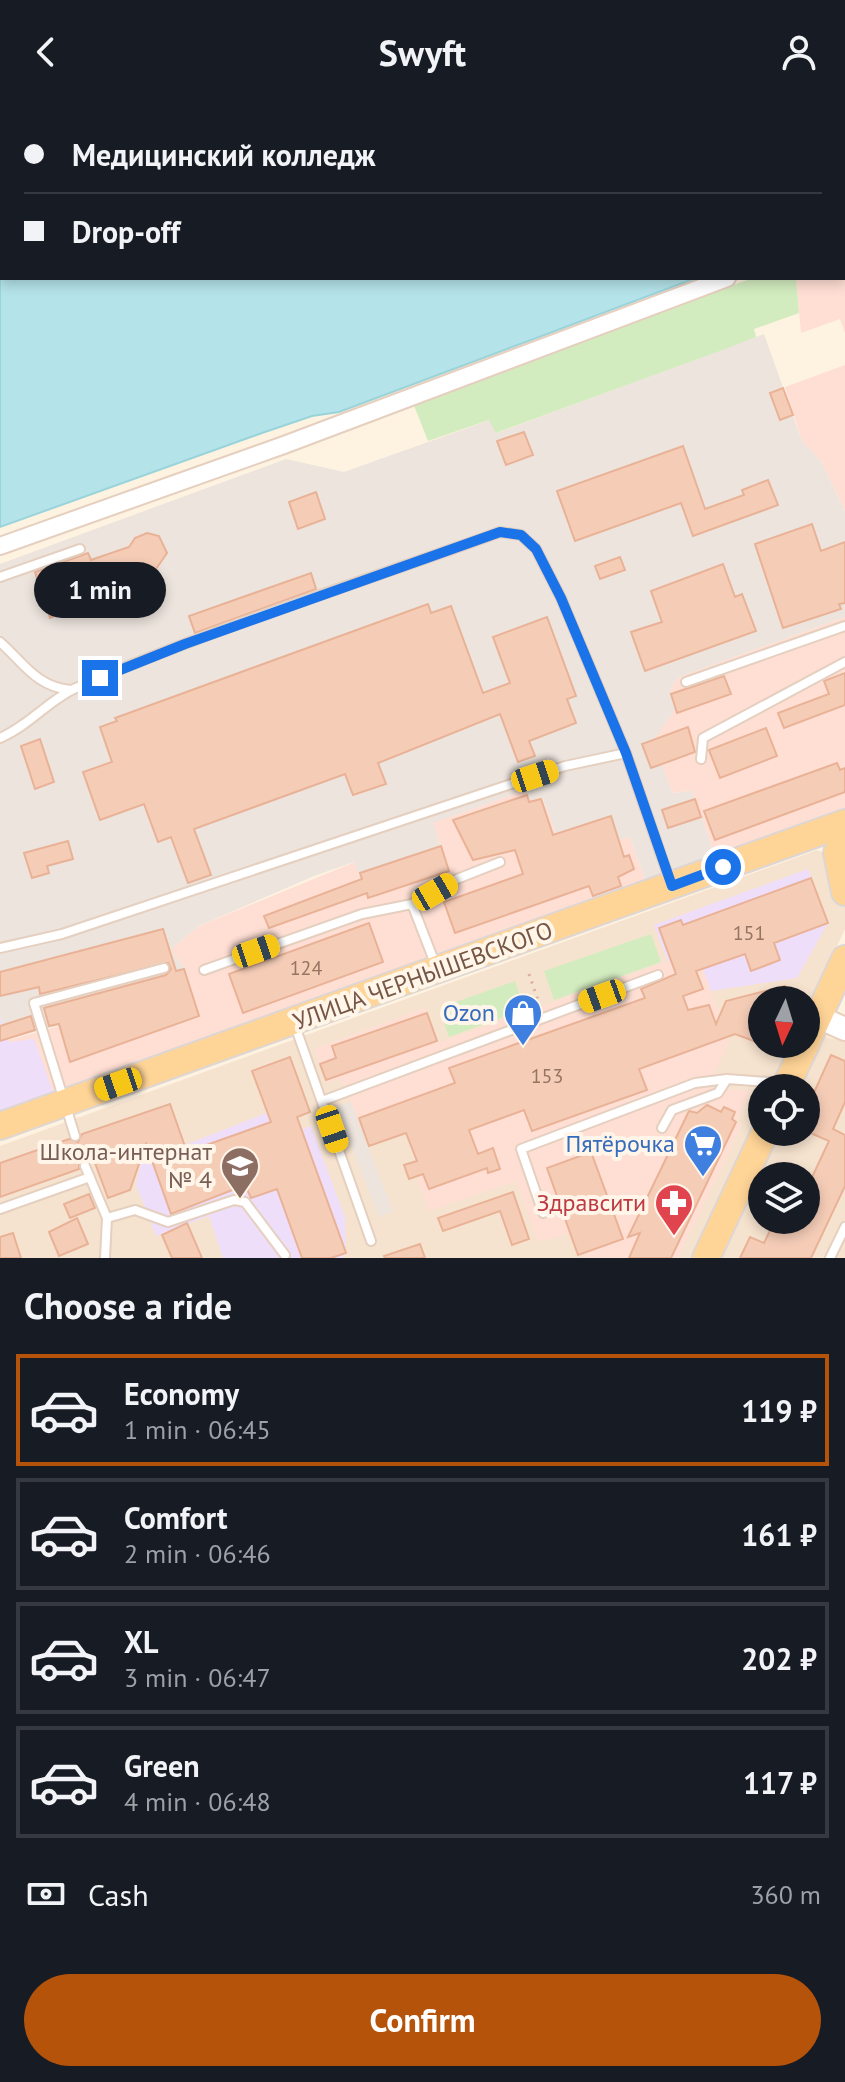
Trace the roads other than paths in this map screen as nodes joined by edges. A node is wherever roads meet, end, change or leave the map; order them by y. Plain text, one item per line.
1 (722, 280) edge
2 (0, 546) edge
3 (80, 549) dead end
4 (0, 577) edge
5 (845, 626) edge
6 (0, 642) edge
7 (845, 662) edge
8 (686, 682) dead end
9 (71, 690) junction
10 (0, 738) edge
11 (626, 753) junction
12 (701, 759) dead end
13 (842, 830) edge
14 (500, 862) dead end
15 (672, 886) junction
16 (845, 892) edge
17 (412, 904) junction
18 (0, 948) edge
19 (845, 959) edge
20 (164, 968) dead end
21 (204, 970) dead end
22 (438, 971) junction
23 (658, 975) dead end
24 (820, 1013) edge
25 (820, 1018) edge
26 (293, 1023) junction
27 (845, 1029) edge
28 (727, 1079) junction
29 (748, 1081) edge
30 (322, 1101) junction
31 (63, 1104) junction
32 (0, 1126) edge
33 (662, 1128) dead end
34 (75, 1136) dead end
35 (759, 1146) edge
36 (85, 1166) dead end
37 (90, 1177) junction
38 (0, 1209) edge
39 (543, 1213) dead end
40 (107, 1218) junction
41 (845, 1227) edge
42 (371, 1241) dead end
43 (285, 1255) dead end
44 (105, 1258) edge
45 (707, 1258) edge
46 (830, 1258) edge

1 - 2 street
3 - 4 lane
5 - 8 lane
6 - 9 lane
7 - 12 lane
9 - 10 lane
9 - 11 lane
11 - 15 lane
11 - 18 lane
13 - 15 main road, УЛИЦА ЧЕРНЫШЕВСКОГО
13 - 16 main road
14 - 17 lane
15 - 22 main road, УЛИЦА ЧЕРНЫШЕВСКОГО
17 - 21 lane
17 - 22 lane
19 - 24 main road
20 - 31 lane
22 - 26 main road, УЛИЦА ЧЕРНЫШЕВСКОГО
23 - 30 lane
25 - 27 street
26 - 30 lane
26 - 31 main road, УЛИЦА ЧЕРНЫШЕВСКОГО
28 - 29 lane
28 - 33 lane
28 - 39 lane
30 - 42 lane
31 - 32 main road, УЛИЦА ЧЕРНЫШЕВСКОГО
31 - 34 lane
35 - 45 main road
36 - 37 lane
37 - 38 lane
37 - 40 lane
40 - 43 lane
40 - 44 lane
41 - 46 lane

